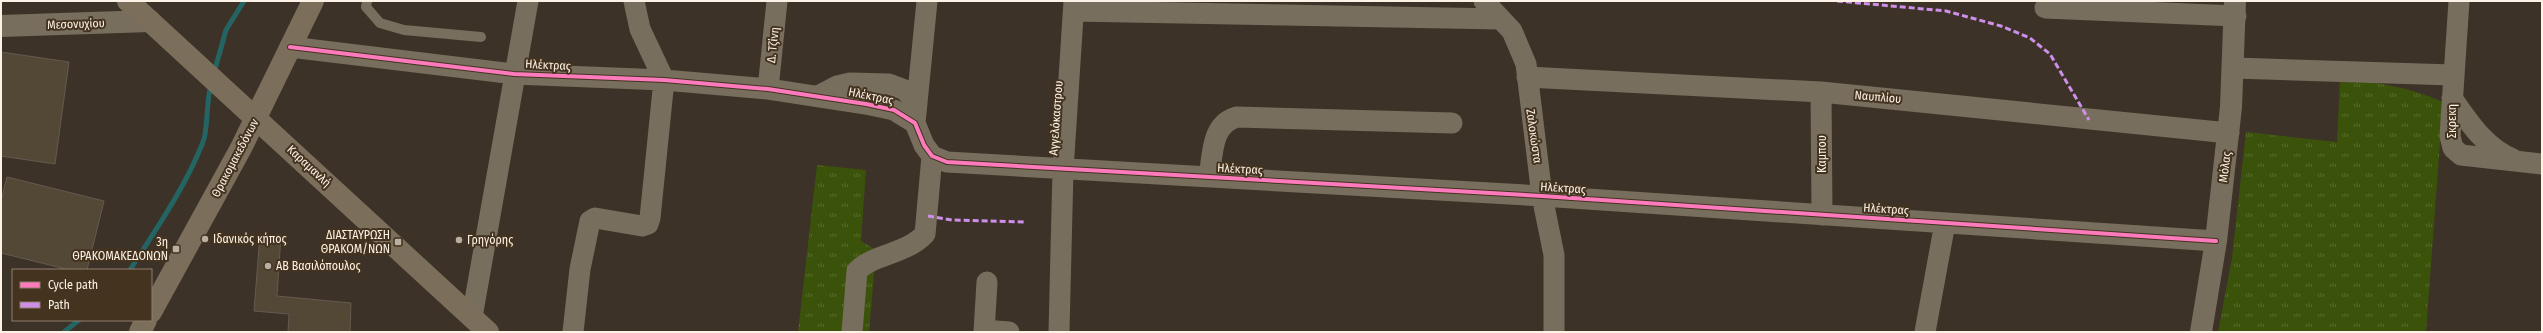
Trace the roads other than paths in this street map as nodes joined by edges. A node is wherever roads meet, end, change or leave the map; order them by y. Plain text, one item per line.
1 (128, 1) edge
2 (313, 1) edge
3 (367, 1) edge
4 (528, 1) edge
5 (634, 1) edge
6 (778, 1) edge
7 (927, 1) edge
8 (1484, 1) edge
9 (2460, 1) edge
10 (1074, 6) edge
11 (2045, 8) dead end
12 (2235, 8) edge
13 (1500, 19) junction
14 (150, 21) junction
15 (1, 26) edge
16 (481, 37) dead end
17 (290, 47) junction
18 (2234, 68) junction
19 (514, 74) junction
20 (2453, 75) junction
21 (1527, 78) junction
22 (664, 80) junction
23 (768, 89) junction
24 (1821, 92) junction
25 (2452, 98) junction
26 (916, 114) junction
27 (256, 118) junction
28 (1452, 123) dead end
29 (2229, 133) junction
30 (932, 156) junction
31 (2519, 162) junction
32 (2542, 164) edge
33 (1063, 170) junction
34 (1209, 177) junction
35 (1542, 196) junction
36 (1822, 215) junction
37 (1945, 223) junction
38 (2216, 241) junction
39 (986, 282) dead end
40 (152, 310) edge
41 (472, 317) junction
42 (146, 321) edge
43 (984, 331) edge
44 (140, 332) edge
45 (488, 332) edge
46 (573, 332) edge
47 (852, 332) edge
48 (1009, 332) edge
49 (1059, 332) edge
50 (1554, 332) edge
51 (1925, 332) edge
52 (2201, 332) edge

1 - 14 main road, Καραμανλή
2 - 17 main road, Θρακομακεδόνων
3 - 16 lane
4 - 19 street
5 - 22 street
6 - 23 street, Δ. Τζίνη
7 - 26 street
8 - 13 street, Ζαλοκώστα
9 - 20 street, Σκρεκη
10 - 13 street
10 - 33 street, Αγγελόκαστρου
11 - 12 street
12 - 18 street, Μόλας
13 - 21 street, Ζαλοκώστα
14 - 15 street, Μεσονυχίου
14 - 27 main road, Καραμανλή
17 - 19 street, Ηλέκτρας
17 - 27 main road, Θρακομακεδόνων
18 - 20 street
18 - 29 street, Μόλας
19 - 22 street, Ηλέκτρας
19 - 41 street
20 - 25 street, Σκρεκη
21 - 24 street, Ναυπλίου
21 - 35 street, Ζαλοκώστα
22 - 23 street, Ηλέκτρας
22 - 46 street
23 - 26 street, Ηλέκτρας
24 - 29 street, Ναυπλίου
24 - 36 street, Καμπου
25 - 31 street
25 - 31 street, Σκρεκη
26 - 30 street
27 - 40 main road, Θρακομακεδόνων
27 - 41 main road, Καραμανλή
28 - 34 street
29 - 38 street, Μόλας
30 - 33 street, Ηλέκτρας
30 - 47 street
31 - 32 street, Σκρεκη
33 - 34 street, Ηλέκτρας
33 - 49 street, Αγγελόκαστρου
34 - 35 street, Ηλέκτρας
35 - 36 street, Ηλέκτρας
35 - 50 street, Ζαλοκώστα
36 - 37 street, Ηλέκτρας
37 - 38 street, Ηλέκτρας
37 - 51 street
38 - 52 street, Μόλας
39 - 43 street
41 - 45 main road, Καραμανλή
42 - 44 main road
43 - 48 street

